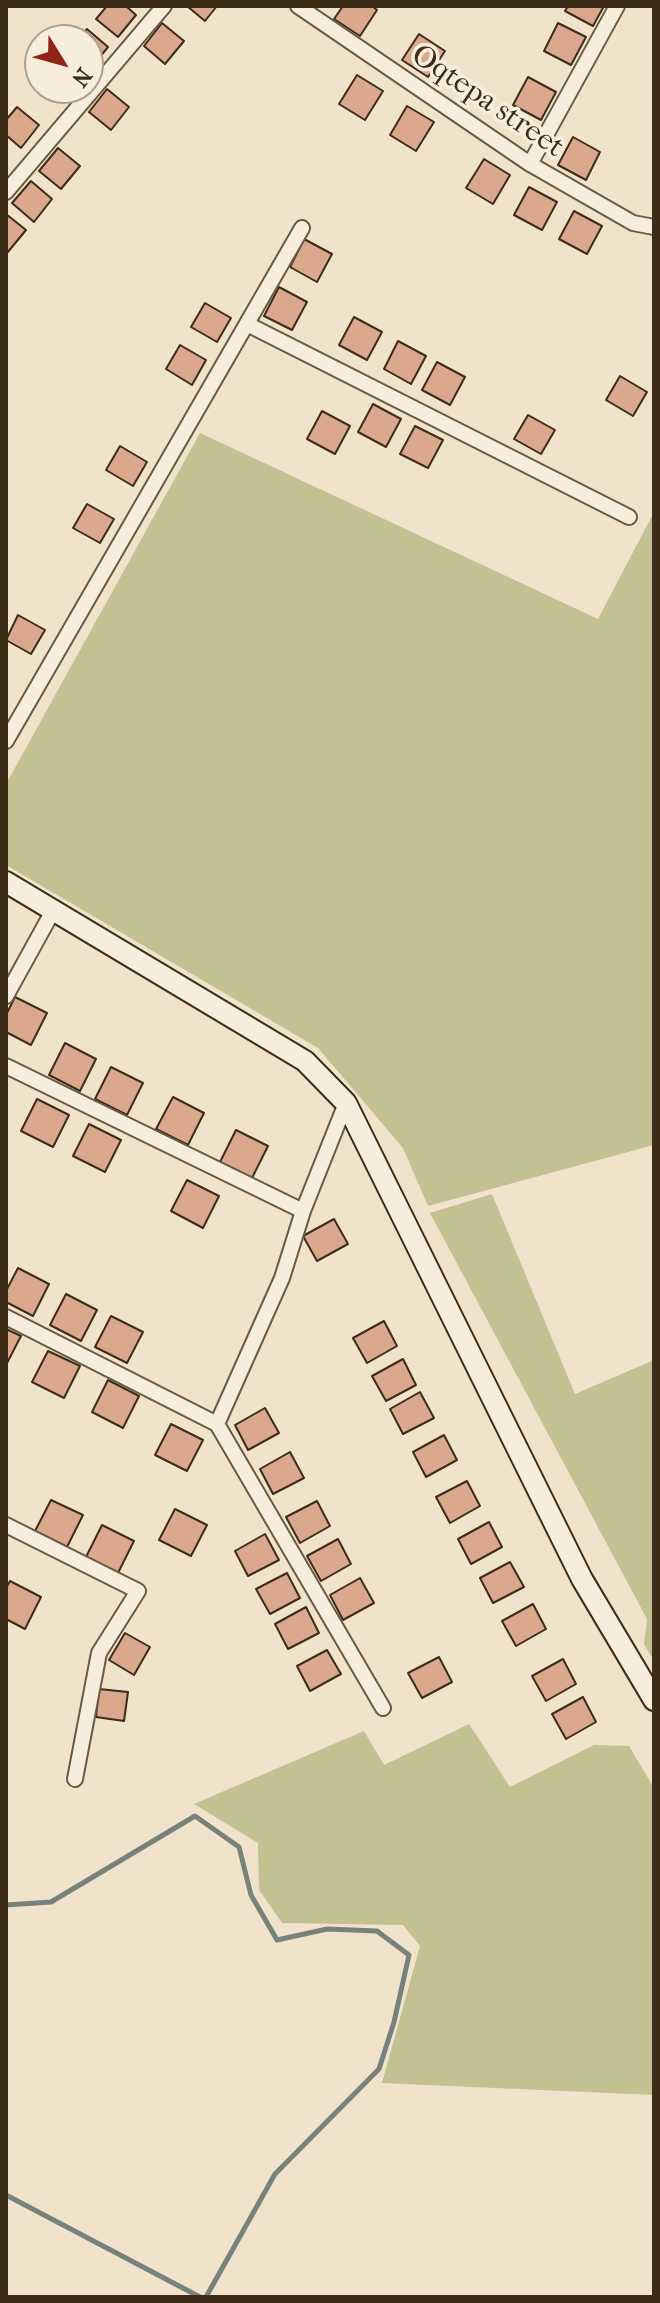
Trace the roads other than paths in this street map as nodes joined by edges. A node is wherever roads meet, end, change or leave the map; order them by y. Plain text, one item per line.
1 (164, 6) edge
2 (298, 6) edge
3 (617, 6) edge
4 (530, 164) junction
5 (6, 192) edge
6 (654, 227) edge
7 (302, 228) dead end
8 (247, 324) junction
9 (629, 517) dead end
10 (6, 741) edge
11 (6, 882) edge
12 (54, 909) junction
13 (6, 996) edge
14 (6, 1066) edge
15 (346, 1103) junction
16 (303, 1211) junction
17 (6, 1317) edge
18 (217, 1424) junction
19 (6, 1525) edge
20 (654, 1700) edge
21 (383, 1708) dead end
22 (75, 1779) dead end

1 - 5 street
2 - 4 street, Oqtepa street
3 - 4 street
4 - 6 street, Oqtepa street
7 - 8 street
8 - 9 street
8 - 10 street
11 - 12 main road
12 - 13 street
12 - 15 main road
14 - 16 street
15 - 16 street
15 - 20 main road
16 - 18 street
17 - 18 street
18 - 21 street
19 - 22 street

